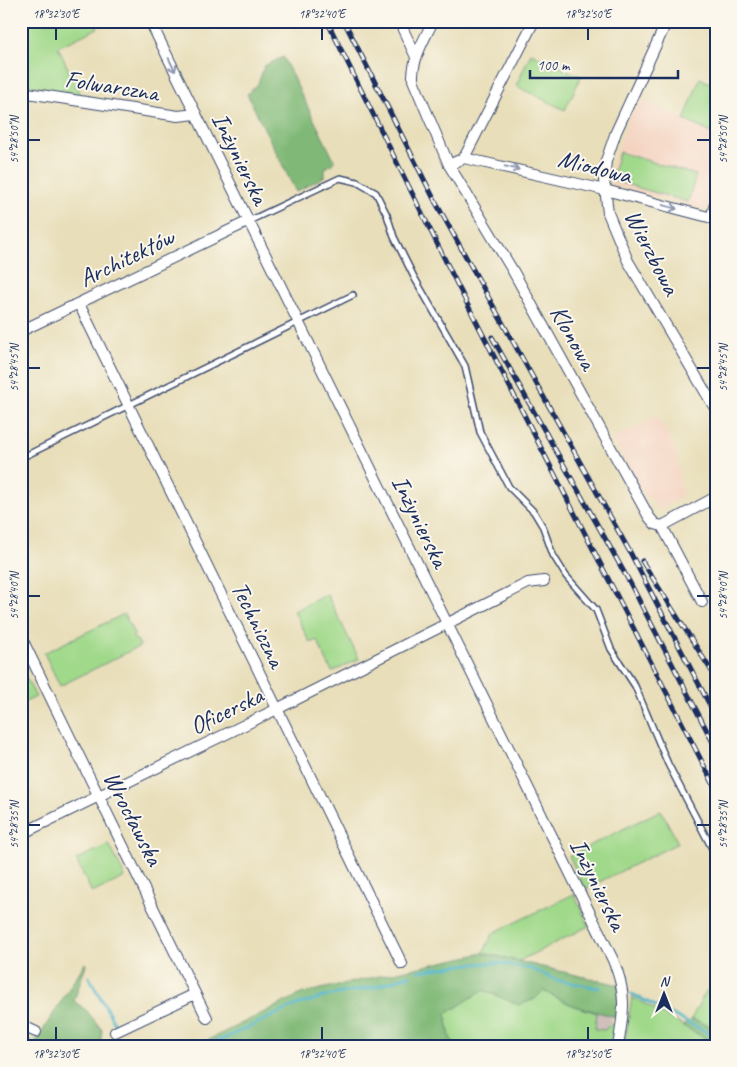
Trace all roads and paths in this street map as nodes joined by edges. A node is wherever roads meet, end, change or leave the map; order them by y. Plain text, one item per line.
1 (150, 21) edge
2 (398, 21) edge
3 (433, 21) edge
4 (534, 21) edge
5 (667, 21) edge
6 (416, 57) junction
7 (21, 92) edge
8 (196, 114) junction
9 (464, 158) junction
10 (449, 165) junction
11 (605, 190) junction
12 (716, 201) edge
13 (713, 218) edge
14 (249, 221) junction
15 (353, 295) dead end
16 (79, 304) junction
17 (299, 321) junction
18 (21, 331) edge
19 (128, 406) junction
20 (716, 410) edge
21 (21, 458) edge
22 (716, 497) edge
23 (662, 526) junction
24 (544, 581) dead end
25 (702, 602) dead end
26 (448, 624) junction
27 (21, 637) edge
28 (277, 709) junction
29 (100, 796) junction
30 (21, 834) edge
31 (716, 856) edge
32 (402, 964) dead end
33 (196, 994) junction
34 (207, 1018) dead end
35 (21, 1025) edge
36 (36, 1032) dead end
37 (115, 1032) dead end
38 (618, 1046) edge

1 -> 8 street, Inżynierska
2 - 6 street
3 - 6 street, Klonowa
4 - 9 street
5 - 11 street, Wierzbowa
6 - 10 street, Klonowa
7 - 8 street, Folwarczna
8 - 14 street, Inżynierska
9 - 10 street
9 -> 11 street, Miodowa
10 - 23 street, Klonowa
11 -> 13 street, Miodowa
11 - 20 street, Wierzbowa
12 - 13 street
14 - 16 street, Architektów
14 - 17 street, Inżynierska
14 - 31 lane
15 - 17 lane
16 - 18 street, Architektów
16 - 19 street, Techniczna
17 - 19 lane
17 - 26 street, Inżynierska
19 - 21 lane
19 - 28 street, Techniczna
22 - 23 street
23 - 25 street, Klonowa
24 - 26 street, Oficerska
26 - 28 street, Oficerska
26 - 38 street, Inżynierska
27 - 29 street, Wrocławska
28 - 29 street, Oficerska
28 - 32 street, Techniczna
29 - 30 street, Oficerska
29 - 33 street, Wrocławska
33 - 34 street, Wrocławska
33 - 37 street
35 - 36 street

